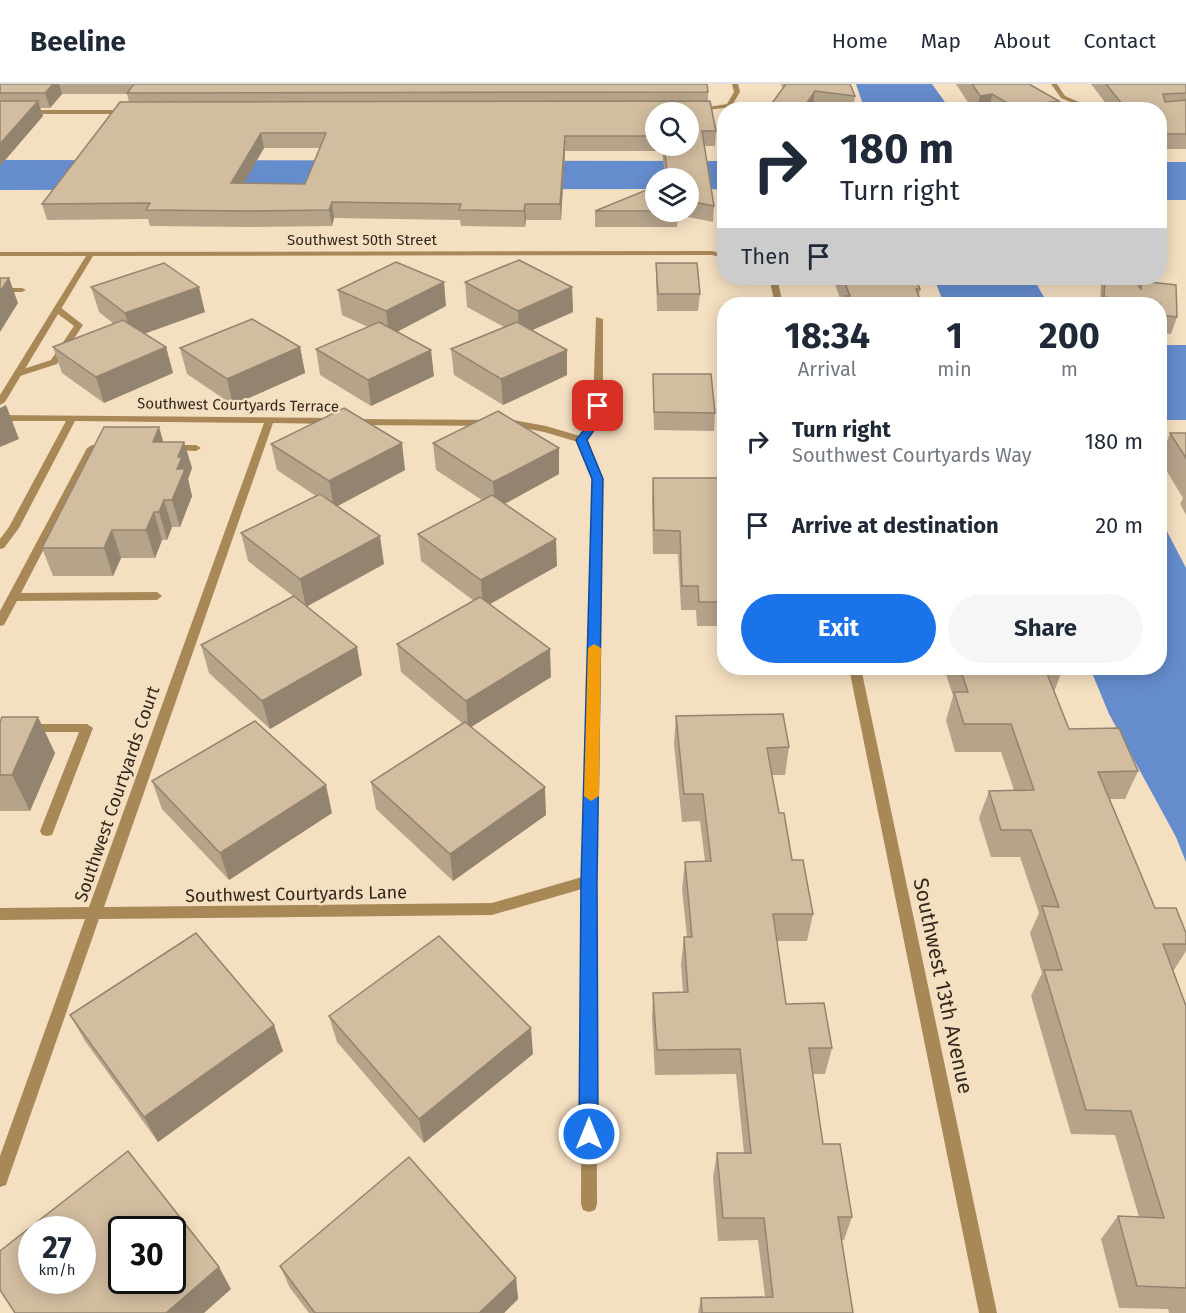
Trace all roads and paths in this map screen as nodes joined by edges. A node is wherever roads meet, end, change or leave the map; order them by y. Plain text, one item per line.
1 (735, 84) edge
2 (1054, 84) edge
3 (731, 102) edge
4 (1074, 102) edge
5 (717, 109) edge
6 (699, 111) edge
7 (0, 112) edge
8 (132, 112) edge
9 (0, 254) edge
10 (91, 254) junction
11 (717, 255) edge
12 (0, 290) edge
13 (22, 290) dead end
14 (57, 309) junction
15 (599, 319) dead end
16 (17, 374) junction
17 (0, 402) edge
18 (0, 418) edge
19 (72, 418) junction
20 (269, 421) junction
21 (582, 440) junction
22 (127, 448) edge
23 (161, 448) edge
24 (196, 448) dead end
25 (0, 546) edge
26 (157, 596) dead end
27 (14, 597) junction
28 (0, 622) edge
29 (856, 675) edge
30 (0, 728) edge
31 (47, 831) dead end
32 (589, 881) junction
33 (0, 915) edge
34 (95, 915) junction
35 (0, 1179) edge
36 (589, 1204) dead end
37 (988, 1313) edge

1 - 3 street
2 - 4 street
5 - 6 street
7 - 8 street
9 - 10 street, Southwest 50th Street
10 - 11 street, Southwest 50th Street
10 - 14 street
12 - 13 street
14 - 16 street
14 - 16 street
15 - 21 street
16 - 17 street
18 - 19 street, Southwest Courtyards Terrace
19 - 20 street, Southwest Courtyards Terrace
19 - 25 street
20 - 21 street, Southwest Courtyards Terrace
20 - 34 street, Southwest Courtyards Court
21 - 32 street
22 - 27 street
23 - 24 street
26 - 27 street
27 - 28 street
29 - 37 street, Southwest 13th Avenue
30 - 31 street
32 - 34 street, Southwest Courtyards Lane
32 - 36 street
33 - 34 street, Southwest Courtyards Lane
34 - 35 street, Southwest Courtyards Court

